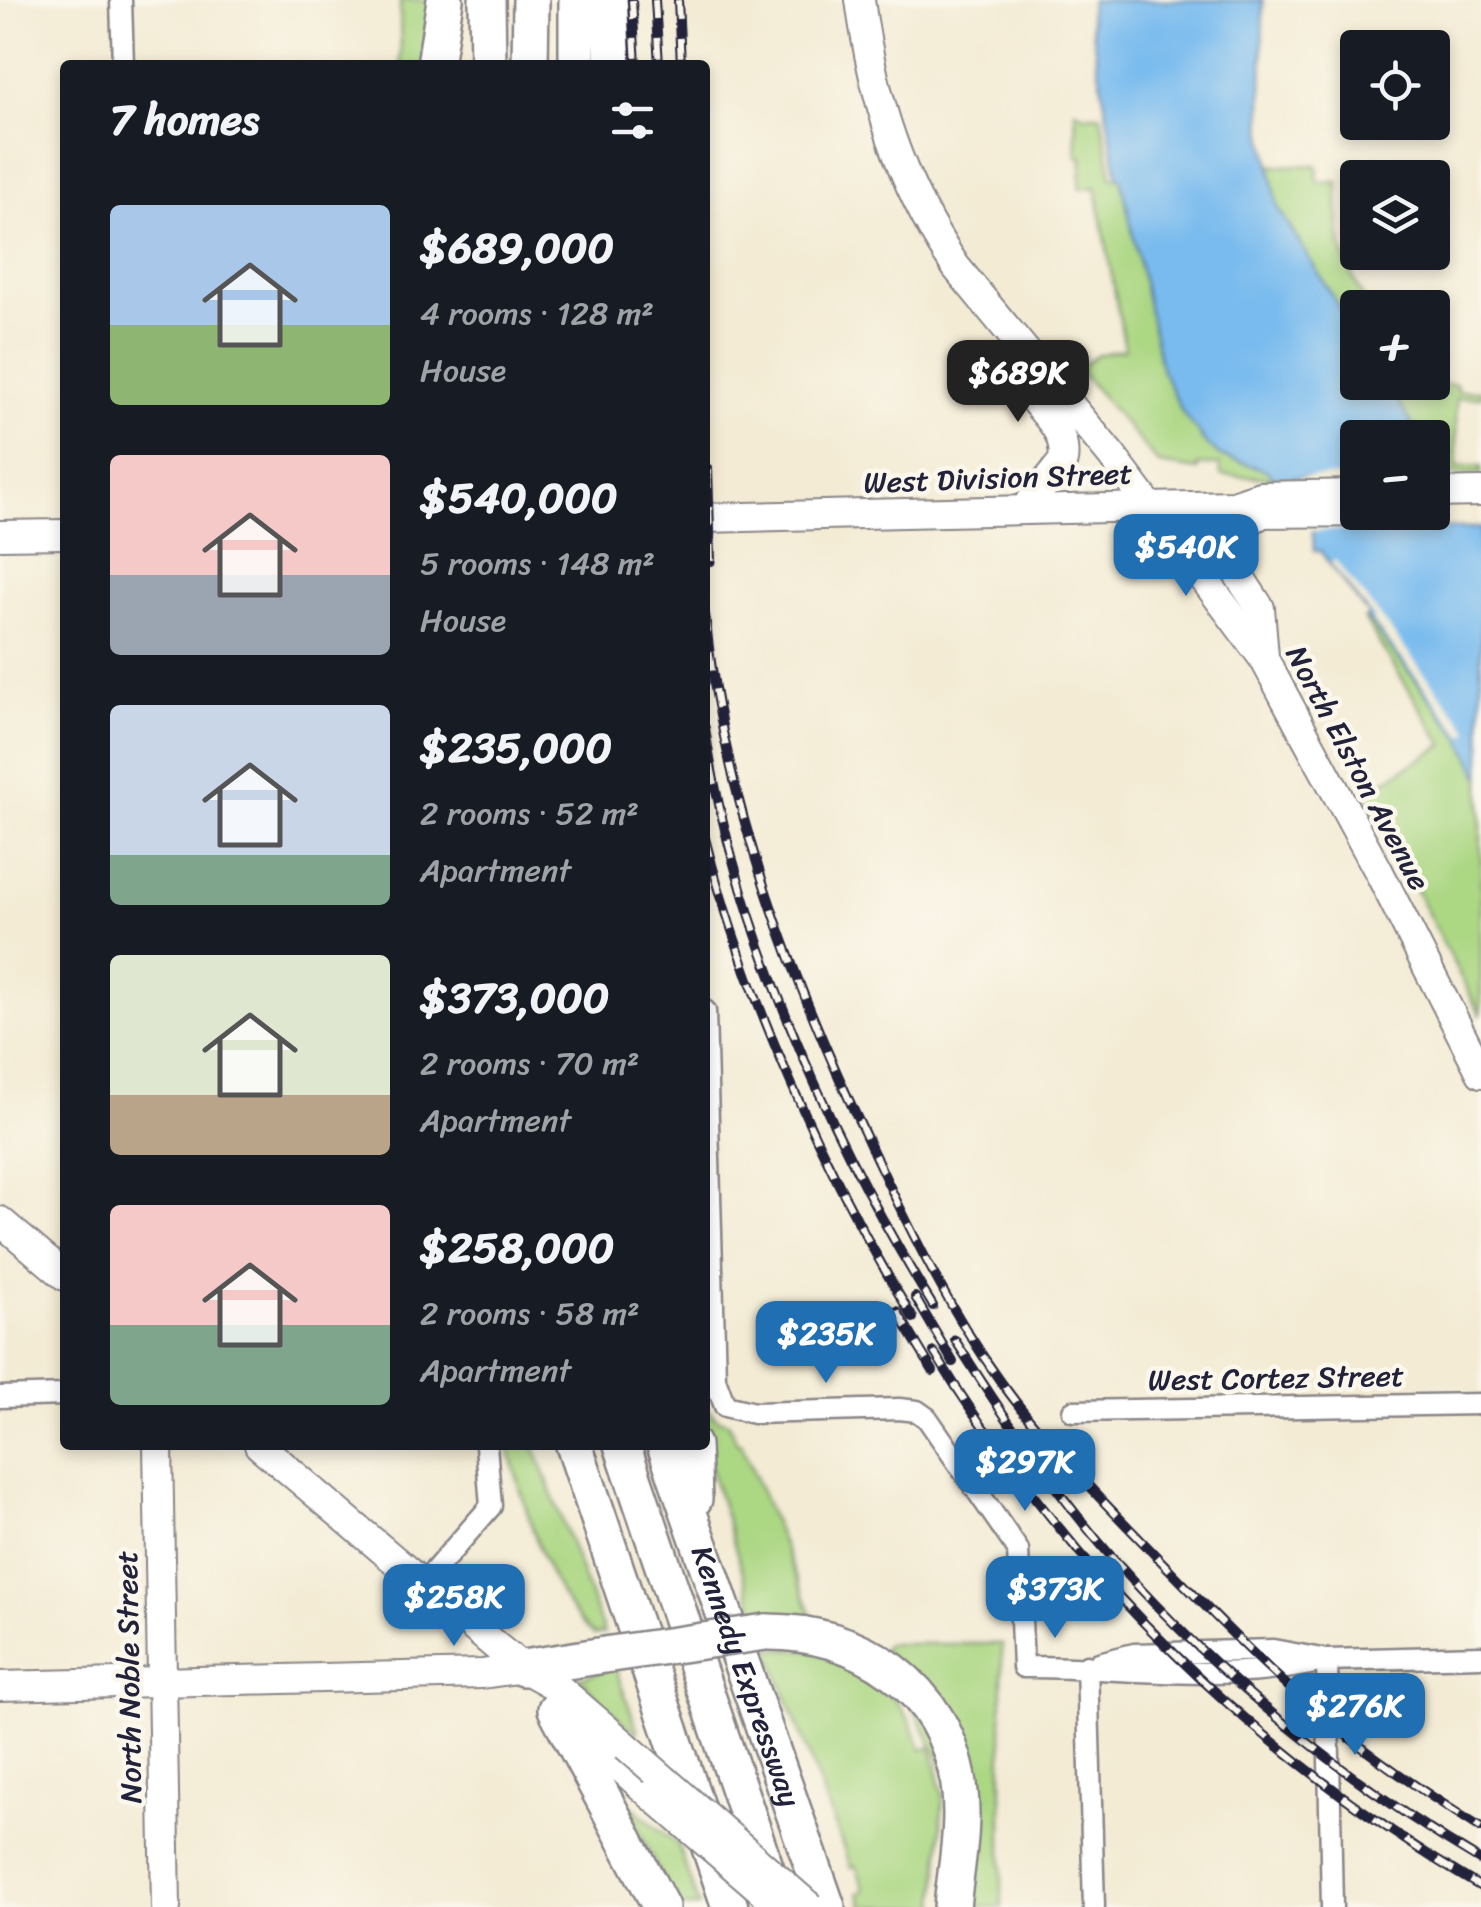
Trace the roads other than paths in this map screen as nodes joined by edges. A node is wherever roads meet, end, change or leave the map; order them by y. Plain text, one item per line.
1 (121, 0) edge
2 (445, 0) edge
3 (487, 0) edge
4 (531, 0) edge
5 (578, 0) edge
6 (609, 0) edge
7 (860, 0) edge
8 (122, 60) edge
9 (437, 60) edge
10 (488, 60) edge
11 (530, 60) edge
12 (577, 60) edge
13 (613, 60) edge
14 (1020, 346) junction
15 (1481, 492) edge
16 (1340, 497) edge
17 (1450, 499) edge
18 (1233, 504) junction
19 (1302, 504) junction
20 (1450, 505) edge
21 (1152, 506) junction
22 (1340, 508) edge
23 (1024, 510) junction
24 (1481, 511) edge
25 (1260, 514) junction
26 (710, 518) edge
27 (60, 534) edge
28 (0, 535) edge
29 (1264, 659) junction
30 (1481, 1073) edge
31 (710, 1196) edge
32 (0, 1221) edge
33 (60, 1272) edge
34 (60, 1396) edge
35 (0, 1397) edge
36 (1481, 1404) edge
37 (1073, 1411) dead end
38 (158, 1450) edge
39 (265, 1450) edge
40 (486, 1450) edge
41 (576, 1450) edge
42 (624, 1450) edge
43 (667, 1450) edge
44 (692, 1450) edge
45 (696, 1535) junction
46 (423, 1584) junction
47 (1481, 1656) edge
48 (1327, 1660) junction
49 (1088, 1666) junction
50 (523, 1668) junction
51 (160, 1683) junction
52 (0, 1686) edge
53 (556, 1710) junction
54 (166, 1907) edge
55 (661, 1907) edge
56 (730, 1907) edge
57 (780, 1907) edge
58 (810, 1907) edge
59 (826, 1907) edge
60 (952, 1907) edge
61 (1094, 1907) edge
62 (1332, 1907) edge

1 - 8 street
2 - 9 highway
3 - 10 highway
4 - 11 highway
5 - 12 highway
6 - 13 highway
7 - 14 main road, North Elston Avenue
14 - 21 main road, North Elston Avenue
14 - 23 main road
15 - 17 main road
16 - 19 main road, West Division Street
18 - 19 main road, West Division Street
18 - 21 main road, West Division Street
18 - 25 main road, West Division Street
19 - 22 main road, West Division Street
19 - 25 main road, West Division Street
20 - 24 main road
21 - 23 main road, West Division Street
21 - 29 main road, North Elston Avenue
23 - 26 main road, West Division Street
25 - 29 main road
27 - 28 main road
29 - 30 main road, North Elston Avenue
31 - 49 street
32 - 33 main road
34 - 35 street
36 - 37 street, West Cortez Street
38 - 51 main road, North Noble Street
39 - 46 main road
40 - 46 street
41 - 56 highway
42 - 57 highway
43 - 45 highway, Kennedy Expressway
44 - 45 highway
45 - 59 highway, Kennedy Expressway
46 - 50 main road
47 - 48 street
48 - 49 street
48 - 62 street
49 - 61 street
50 - 51 main road
50 - 53 main road
50 - 58 main road, bridge
50 - 60 highway, bridge
51 - 52 main road
51 - 54 main road, North Noble Street
53 - 55 highway
53 - 57 main road, bridge

